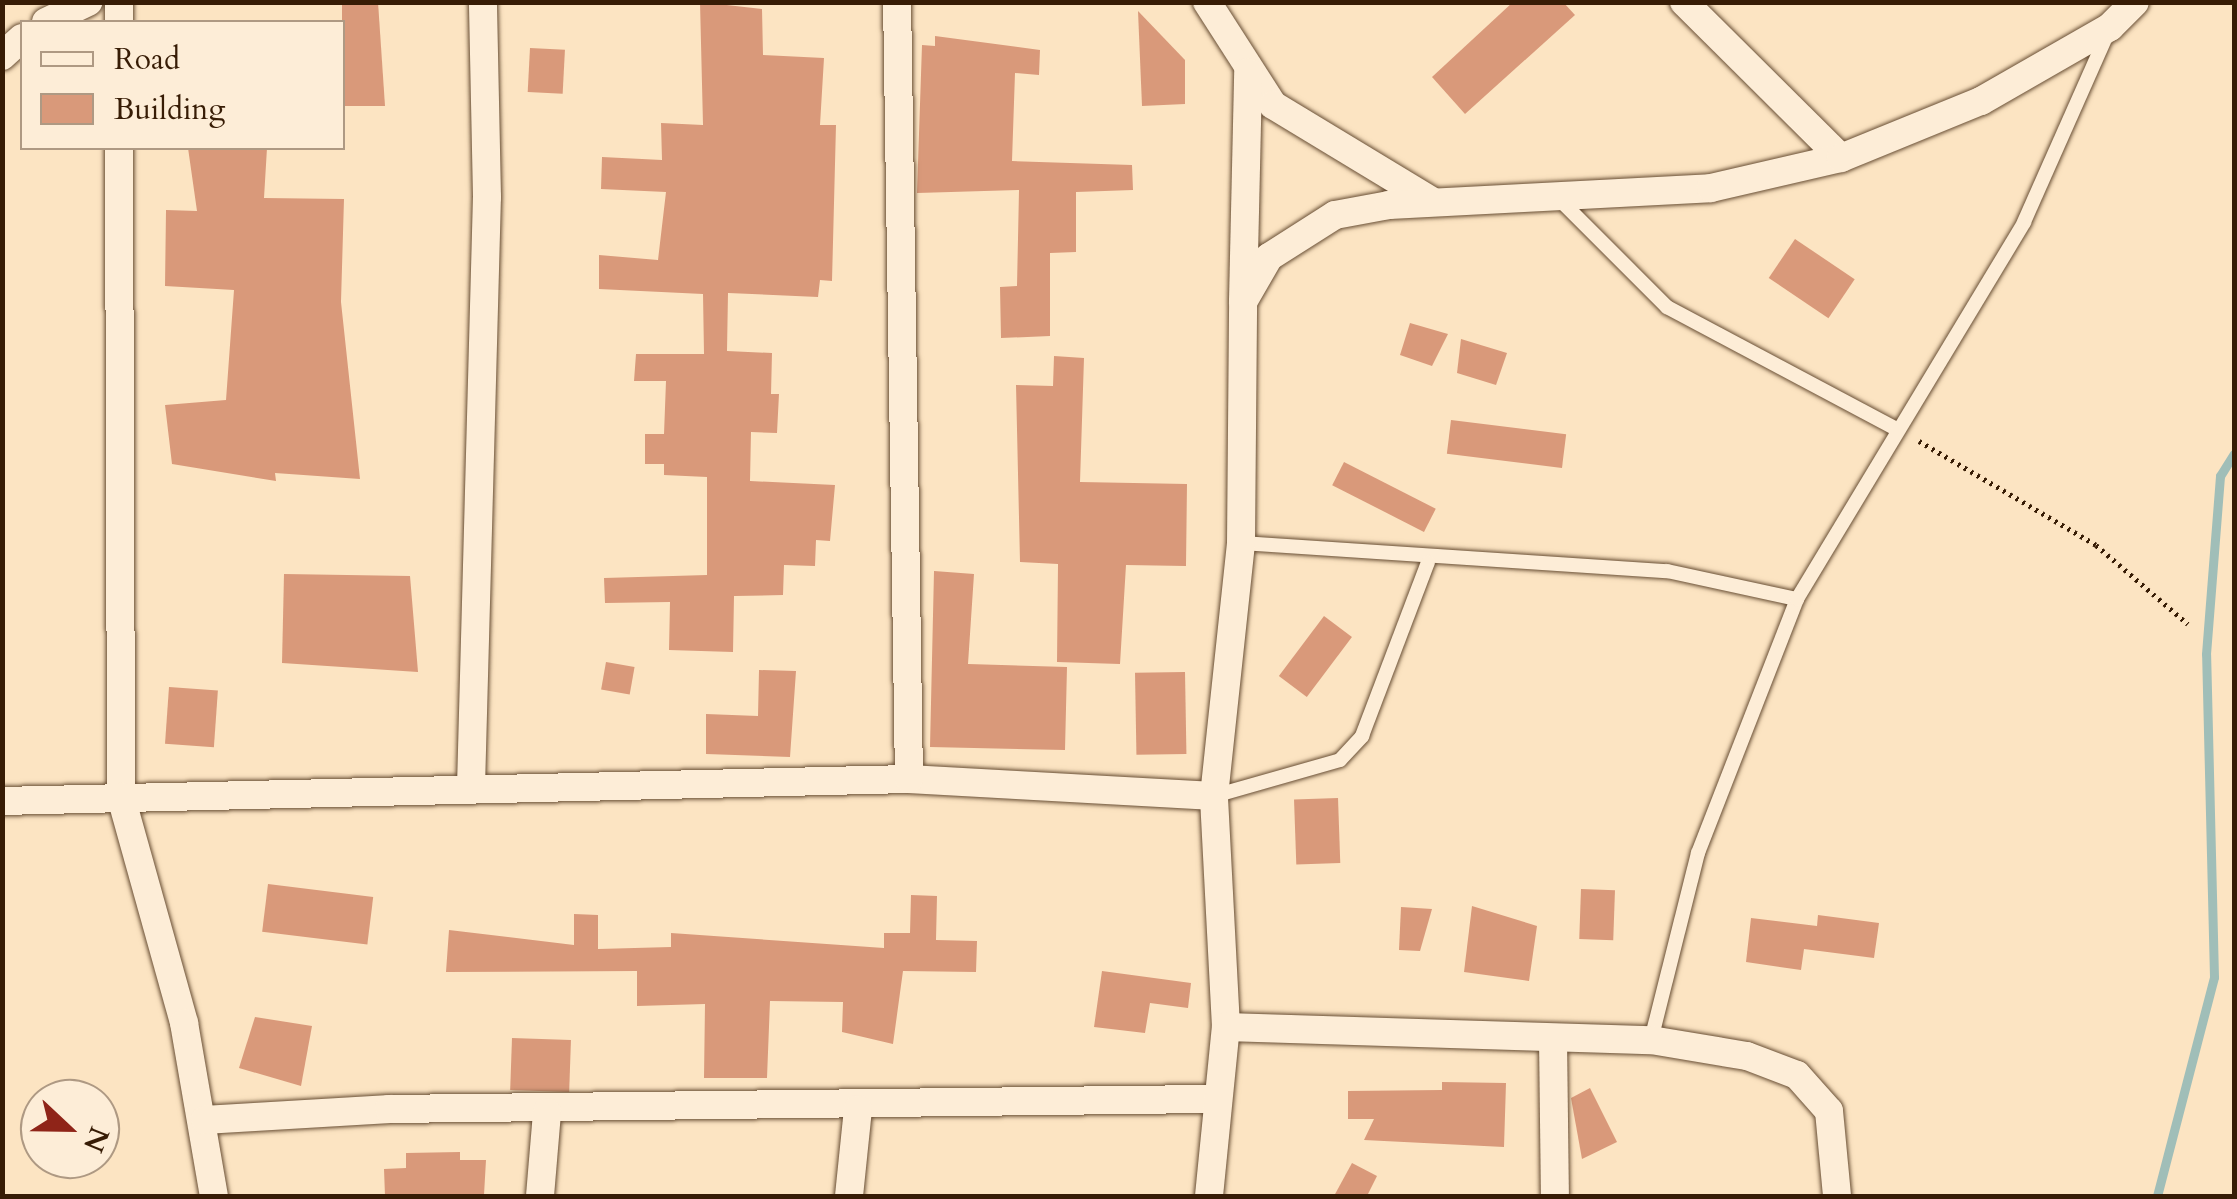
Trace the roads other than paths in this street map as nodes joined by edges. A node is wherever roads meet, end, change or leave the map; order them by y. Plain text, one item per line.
1 (88, 2) edge
2 (483, 2) edge
3 (898, 2) edge
4 (1207, 2) edge
5 (1684, 2) edge
6 (2135, 2) edge
7 (50, 20) edge
8 (2110, 27) junction
9 (1248, 72) junction
10 (118, 150) edge
11 (1841, 158) junction
12 (1556, 196) junction
13 (1430, 200) junction
14 (1243, 302) junction
15 (1893, 427) junction
16 (1241, 543) junction
17 (1428, 562) junction
18 (1797, 599) junction
19 (909, 778) junction
20 (472, 786) junction
21 (1214, 796) junction
22 (121, 797) junction
23 (2, 801) edge
24 (1226, 1027) junction
25 (1554, 1038) junction
26 (1651, 1040) junction
27 (1212, 1099) junction
28 (858, 1109) junction
29 (547, 1112) junction
30 (205, 1120) junction
31 (214, 1196) edge
32 (540, 1196) edge
33 (850, 1196) edge
34 (1210, 1196) edge
35 (1555, 1196) edge
36 (1837, 1196) edge

1 - 7 street
2 - 20 street
3 - 19 street
4 - 9 street
5 - 11 street
6 - 8 street
8 - 11 street
8 - 15 lane
9 - 13 street
9 - 14 street
10 - 22 street
11 - 12 street
12 - 13 street
12 - 15 lane
13 - 14 street
14 - 16 street
15 - 18 lane
16 - 17 lane
16 - 21 street
17 - 18 lane
17 - 21 lane
18 - 26 lane
19 - 20 street
19 - 21 street
20 - 22 street
21 - 24 street
22 - 23 street
22 - 30 street
24 - 25 street
24 - 27 street
25 - 26 street
25 - 35 street
26 - 36 street
27 - 28 street
27 - 34 street
28 - 29 street
28 - 33 street
29 - 30 street
29 - 32 street
30 - 31 street

